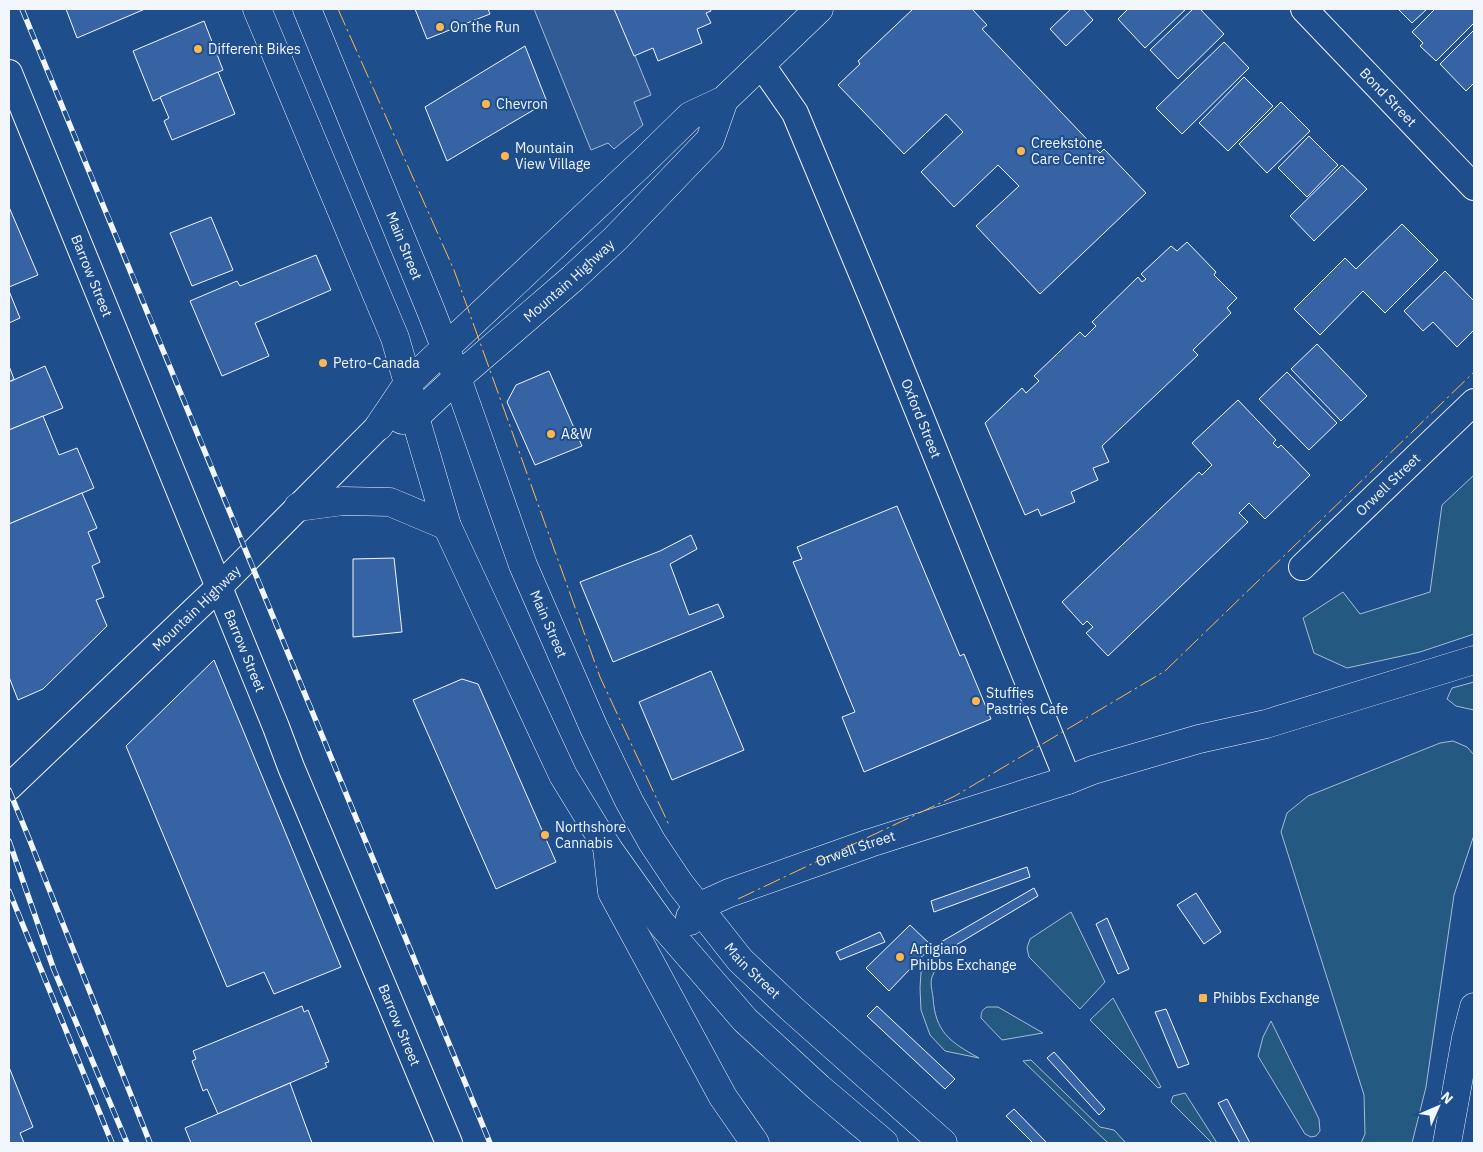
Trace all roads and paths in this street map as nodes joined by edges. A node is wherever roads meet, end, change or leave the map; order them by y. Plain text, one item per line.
1 (257, 9) edge
2 (307, 9) edge
3 (819, 9) edge
4 (1304, 9) edge
5 (761, 64) junction
6 (9, 73) edge
7 (724, 100) junction
8 (1474, 187) edge
9 (445, 348) junction
10 (457, 378) junction
11 (408, 382) junction
12 (1474, 402) edge
13 (416, 417) junction
14 (379, 426) junction
15 (298, 508) junction
16 (447, 526) junction
17 (1302, 567) dead end
18 (219, 587) junction
19 (1474, 660) edge
20 (1068, 780) junction
21 (9, 787) edge
22 (607, 847) junction
23 (698, 907) junction
24 (692, 960) junction
25 (1474, 1007) edge
26 (449, 1143) edge
27 (755, 1143) edge
28 (884, 1143) edge
29 (943, 1143) edge
30 (1447, 1143) edge

1 - 11 main road
2 - 9 main road, Main Street
3 - 5 main road, Mountain Highway
4 - 8 street, Bond Street
5 - 7 main road, Mountain Highway
5 - 20 street, Oxford Street
6 - 18 street, Barrow Street
7 - 9 main road, Mountain Highway
7 - 10 main road, Mountain Highway
9 - 10 main road, Main Street
9 - 11 main road, Mountain Highway
10 - 13 main road, Mountain Highway
10 - 23 main road, Main Street
11 - 13 main road
11 - 14 main road, Mountain Highway
12 - 17 street, Orwell Street
13 - 14 main road, Mountain Highway
13 - 16 main road
14 - 15 street, Mountain Highway
15 - 16 main road
15 - 18 street, Mountain Highway
16 - 22 main road
18 - 21 street, Mountain Highway
18 - 26 street, Barrow Street
19 - 20 main road, Orwell Street
20 - 23 main road, Orwell Street
22 - 24 main road
22 - 27 main road
23 - 24 main road
23 - 29 main road, Main Street
24 - 28 main road
25 - 30 main road

